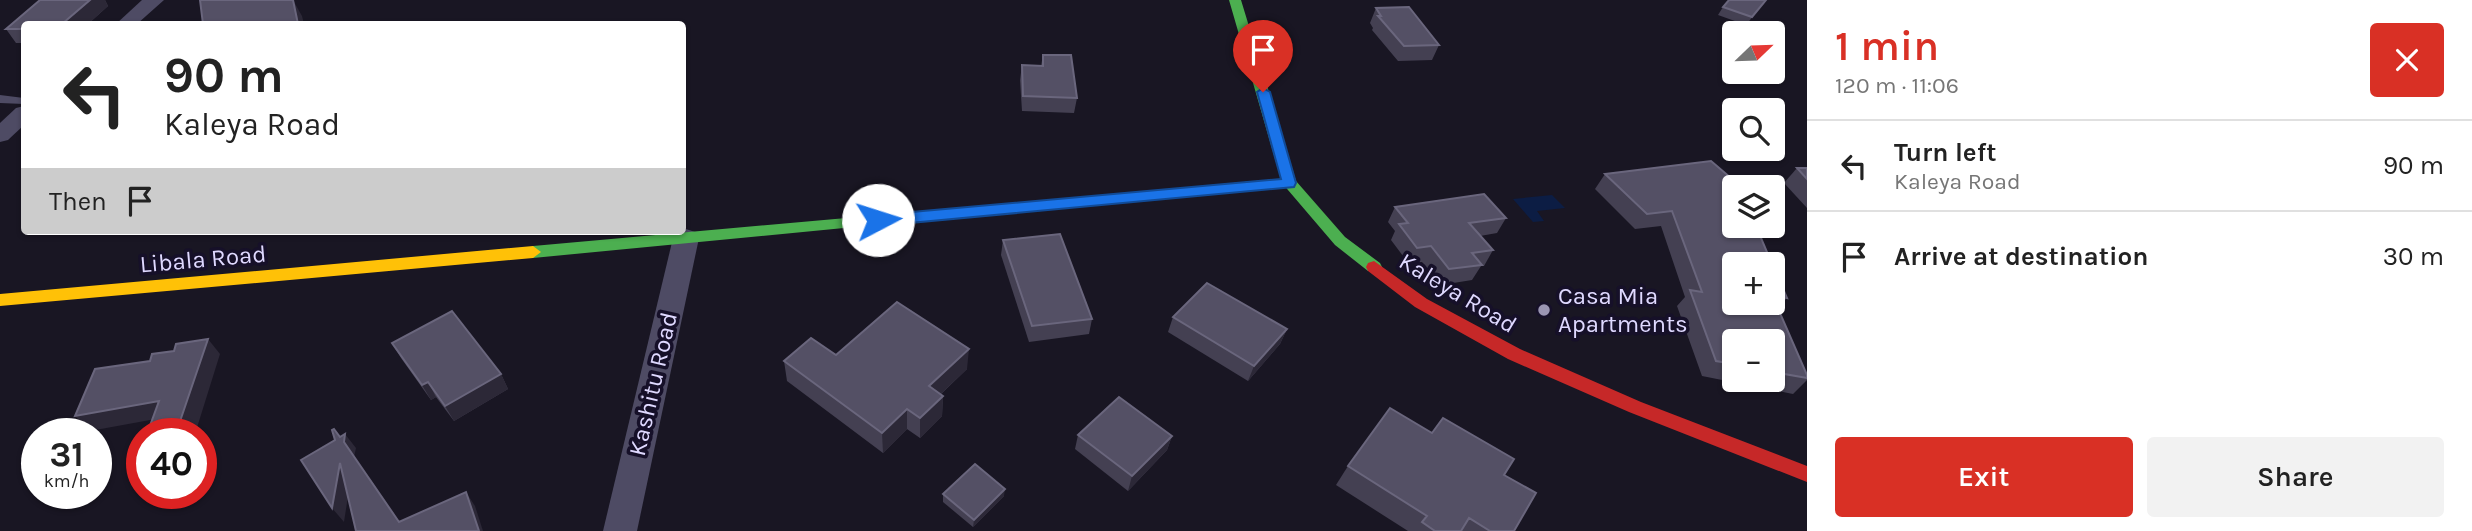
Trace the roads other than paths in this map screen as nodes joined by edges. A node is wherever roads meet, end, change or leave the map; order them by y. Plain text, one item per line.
1 (154, 0) edge
2 (1235, 0) edge
3 (130, 21) edge
4 (0, 99) edge
5 (21, 101) edge
6 (1289, 183) junction
7 (686, 238) junction
8 (0, 300) edge
9 (1807, 474) edge
10 (620, 531) edge

1 - 3 street
2 - 6 street, Kaleya Road
4 - 5 lane
6 - 7 street, Libala Road
6 - 9 street, Kaleya Road
7 - 8 street, Libala Road
7 - 10 street, Kashitu Road

